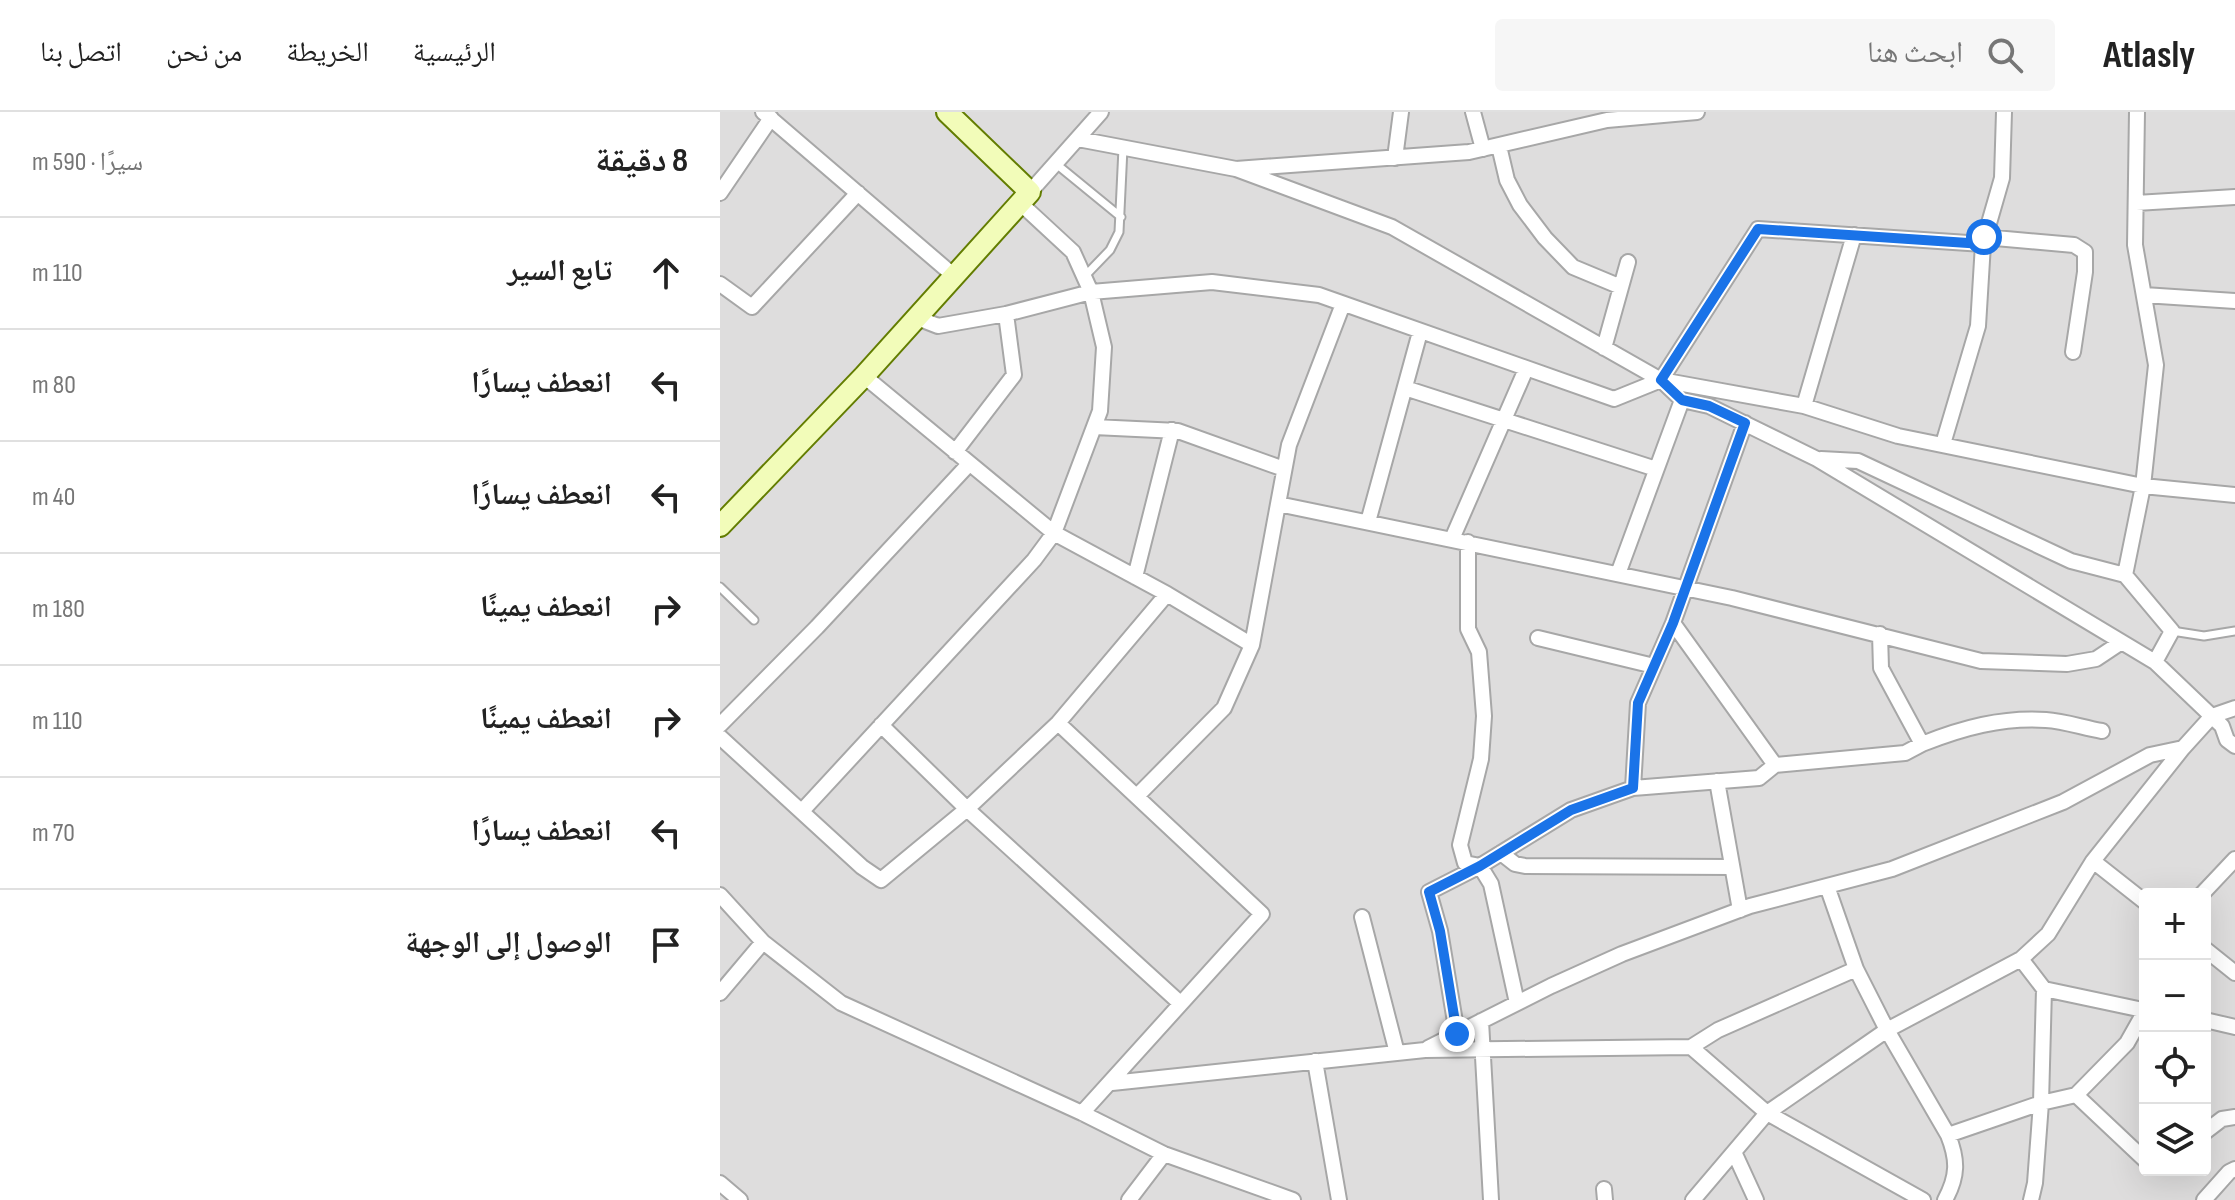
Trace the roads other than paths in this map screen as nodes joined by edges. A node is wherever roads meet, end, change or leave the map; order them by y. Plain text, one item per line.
1 (947, 112) edge
2 (1101, 112) edge
3 (1401, 112) edge
4 (1473, 112) edge
5 (1697, 112) edge
6 (2004, 112) edge
7 (2137, 112) edge
8 (1678, 113) edge
9 (767, 115) edge
10 (1078, 139) junction
11 (1499, 146) junction
12 (1123, 148) junction
13 (1483, 149) junction
14 (1395, 158) junction
15 (1055, 163) junction
16 (1236, 169) junction
17 (720, 193) edge
18 (858, 193) junction
19 (1025, 197) junction
20 (2235, 197) edge
21 (2136, 203) junction
22 (1121, 217) junction
23 (1854, 235) junction
24 (1984, 240) junction
25 (1628, 262) dead end
26 (953, 275) junction
27 (1084, 277) junction
28 (720, 284) edge
29 (1621, 287) junction
30 (1091, 292) junction
31 (2144, 295) junction
32 (2235, 301) edge
33 (1343, 304) junction
34 (1006, 314) junction
35 (915, 317) junction
36 (1420, 332) junction
37 (1604, 348) junction
38 (2073, 352) dead end
39 (1526, 369) junction
40 (864, 376) junction
41 (1661, 380) junction
42 (1405, 388) junction
43 (1682, 400) junction
44 (1804, 406) junction
45 (1504, 420) junction
46 (1745, 423) junction
47 (1094, 427) junction
48 (1172, 430) junction
49 (1943, 444) junction
50 (955, 452) junction
51 (1817, 459) junction
52 (969, 464) junction
53 (1284, 469) junction
54 (1656, 469) junction
55 (2143, 486) junction
56 (2235, 495) edge
57 (1278, 504) junction
58 (722, 519) edge
59 (1368, 522) junction
60 (1054, 533) junction
61 (1452, 539) junction
62 (1468, 542) junction
63 (1618, 574) junction
64 (2125, 575) junction
65 (1135, 577) junction
66 (720, 587) edge
67 (1685, 588) junction
68 (1167, 594) junction
69 (754, 620) dead end
70 (1673, 623) junction
71 (2172, 631) junction
72 (2235, 631) edge
73 (1880, 634) junction
74 (1538, 638) dead end
75 (2120, 643) junction
76 (1252, 645) junction
77 (2155, 662) junction
78 (1654, 666) junction
79 (2235, 708) edge
80 (1058, 723) junction
81 (2223, 723) edge
82 (720, 725) edge
83 (881, 725) junction
84 (2102, 731) dead end
85 (720, 737) edge
86 (1922, 744) junction
87 (2235, 746) edge
88 (2183, 748) junction
89 (1775, 765) junction
90 (1717, 781) junction
91 (1633, 788) junction
92 (1137, 796) junction
93 (967, 809) junction
94 (802, 811) junction
95 (1501, 853) junction
96 (2235, 859) edge
97 (2093, 861) junction
98 (1480, 866) junction
99 (1732, 867) junction
100 (1827, 886) junction
101 (2208, 888) edge
102 (720, 895) edge
103 (2139, 897) edge
104 (1740, 910) junction
105 (1362, 917) dead end
106 (763, 942) junction
107 (2211, 954) edge
108 (2021, 959) junction
109 (1856, 969) junction
110 (2235, 973) edge
111 (2044, 989) junction
112 (720, 993) edge
113 (1180, 1003) junction
114 (1517, 1003) junction
115 (2139, 1010) edge
116 (2139, 1020) edge
117 (1481, 1021) junction
118 (2211, 1021) edge
119 (2235, 1027) edge
120 (1887, 1030) junction
121 (1457, 1034) junction
122 (1691, 1047) junction
123 (1425, 1050) junction
124 (1483, 1051) junction
125 (1397, 1053) junction
126 (1315, 1061) junction
127 (1112, 1083) junction
128 (2076, 1095) junction
129 (2041, 1103) junction
130 (1082, 1113) junction
131 (1767, 1113) junction
132 (2235, 1117) edge
133 (2211, 1127) edge
134 (1948, 1135) junction
135 (1734, 1152) junction
136 (1164, 1154) junction
137 (2139, 1154) edge
138 (2235, 1169) edge
139 (720, 1183) edge
140 (740, 1200) edge
141 (1129, 1200) edge
142 (1293, 1200) edge
143 (1339, 1200) edge
144 (1491, 1200) edge
145 (1693, 1200) edge
146 (1756, 1200) edge
147 (1923, 1200) edge
148 (1945, 1200) edge
149 (2031, 1200) edge
150 (2204, 1200) edge

1 - 19 main road
2 - 10 street
3 - 14 street
4 - 13 street
5 - 8 street
6 - 24 street
7 - 21 street
8 - 11 street
9 - 17 street
9 - 18 street
10 - 12 street
10 - 15 street
11 - 13 street
11 - 29 street
12 - 16 street
12 - 22 lane
13 - 14 street
14 - 16 street
15 - 19 street
15 - 22 lane
16 - 37 street
18 - 26 street
18 - 28 street
19 - 26 main road
19 - 27 street
20 - 21 street
21 - 31 street
22 - 27 lane
23 - 24 street
23 - 41 street
23 - 44 street
24 - 38 street
24 - 49 street
25 - 29 street
26 - 35 main road
27 - 30 street
29 - 37 street
30 - 33 street
30 - 34 street
30 - 47 street
31 - 32 street
31 - 55 street
33 - 36 street
33 - 53 street
34 - 35 street
34 - 50 street
35 - 40 main road
36 - 39 street
36 - 42 street
37 - 41 street
39 - 41 street
39 - 45 street
40 - 50 street
40 - 58 main road
41 - 43 street
41 - 44 street
42 - 45 street
42 - 59 street
43 - 46 street
43 - 54 street
44 - 49 street
45 - 54 street
45 - 61 street
46 - 51 street
46 - 67 street
47 - 48 street
47 - 60 street
48 - 53 street
48 - 65 street
49 - 55 street
50 - 52 street
51 - 64 street
51 - 75 street
52 - 60 street
52 - 82 street
53 - 57 street
54 - 63 street
55 - 56 street
55 - 64 street
57 - 59 street
57 - 76 street
59 - 61 street
60 - 65 street
60 - 83 street
61 - 62 street
62 - 63 street
62 - 98 street
63 - 67 street
64 - 71 street
65 - 68 street
66 - 69 lane
67 - 70 street
67 - 73 street
68 - 76 street
68 - 80 street
70 - 78 street
70 - 89 street
71 - 72 lane
71 - 77 street
73 - 75 street
73 - 86 street
74 - 78 street
75 - 77 street
76 - 92 street
77 - 81 street
78 - 91 street
79 - 81 street
80 - 92 street
80 - 93 street
81 - 87 street
81 - 88 street
83 - 93 street
83 - 94 street
84 - 86 street
85 - 94 street
86 - 89 street
88 - 97 street
88 - 100 street
89 - 90 street
90 - 91 street
90 - 99 street
91 - 95 street
92 - 113 street
93 - 94 street
93 - 113 street
95 - 98 street
95 - 99 street
96 - 101 street
97 - 103 street
97 - 108 street
98 - 114 street
98 - 121 street
99 - 104 street
100 - 104 street
100 - 109 street
102 - 106 street
104 - 114 street
105 - 125 street
106 - 112 street
106 - 130 street
107 - 110 street
108 - 111 street
108 - 120 street
109 - 120 street
109 - 122 street
111 - 115 street
111 - 129 street
113 - 127 street
114 - 117 street
116 - 128 street
117 - 121 street
117 - 124 street
118 - 119 street
120 - 131 street
120 - 134 street
121 - 123 street
122 - 124 street
122 - 131 street
123 - 124 street
123 - 125 street
124 - 144 street
125 - 126 street
126 - 127 street
126 - 143 street
127 - 130 street
128 - 129 street
128 - 137 street
129 - 134 street
129 - 149 street
130 - 136 street
131 - 135 street
131 - 147 street
132 - 133 street
134 - 148 street
135 - 145 street
135 - 146 street
136 - 141 street
136 - 142 street
138 - 150 street
139 - 140 street

